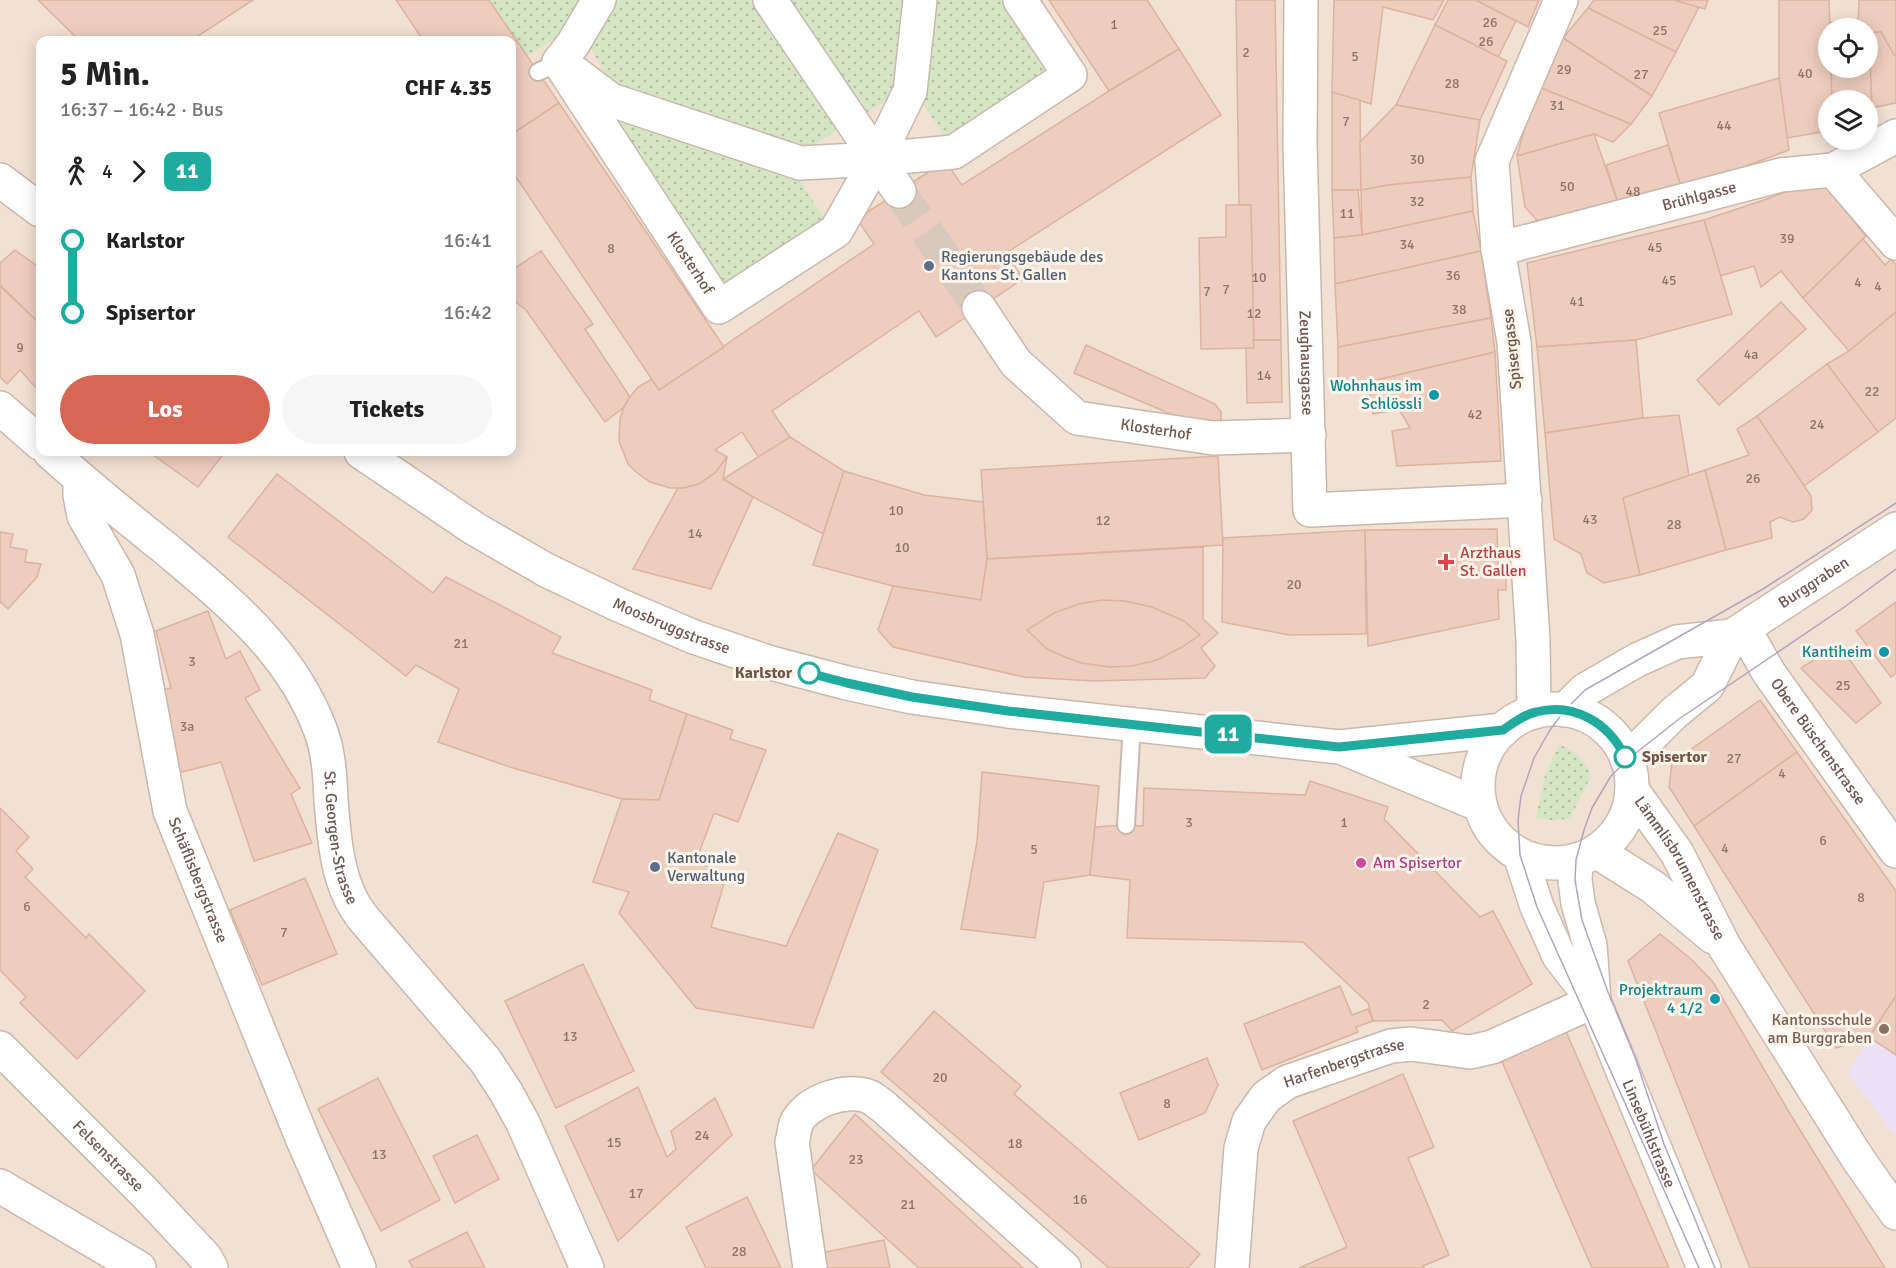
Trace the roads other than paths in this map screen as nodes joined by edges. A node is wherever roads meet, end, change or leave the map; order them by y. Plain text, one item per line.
1 (599, 0) edge
2 (770, 0) edge
3 (920, 0) edge
4 (1020, 0) edge
5 (1301, 0) edge
6 (1561, 0) edge
7 (548, 67) junction
8 (1896, 136) edge
9 (877, 159) junction
10 (1833, 170) junction
11 (0, 180) edge
12 (899, 191) tunnel mouth
13 (36, 207) edge
14 (1896, 243) edge
15 (1498, 249) junction
16 (979, 308) tunnel mouth
17 (0, 408) edge
18 (1309, 435) junction
19 (36, 440) edge
20 (54, 456) edge
21 (367, 456) edge
22 (80, 479) junction
23 (1525, 500) junction
24 (1896, 529) edge
25 (1738, 633) junction
26 (1550, 711) junction
27 (1132, 724) junction
28 (1503, 730) junction
29 (1339, 747) junction
30 (1630, 775) junction
31 (1480, 805) junction
32 (1126, 825) dead end
33 (1896, 851) edge
34 (1520, 855) junction
35 (1586, 856) junction
36 (1724, 946) junction
37 (1594, 1001) junction
38 (0, 1048) edge
39 (0, 1186) edge
40 (1896, 1213) edge
41 (139, 1268) edge
42 (211, 1268) edge
43 (359, 1268) edge
44 (587, 1268) edge
45 (810, 1268) edge
46 (1064, 1268) edge
47 (1232, 1268) edge
48 (1704, 1268) edge

1 - 7 street
2 - 9 street
3 - 9 street, Klosterhof
4 - 9 street
5 - 18 street, Zeughausgasse
6 - 15 street, Spisergasse
7 - 9 street
7 - 9 street, Klosterhof
8 - 10 street, Brühlgasse
9 - 12 street
10 - 14 street
10 - 15 street, Brühlgasse
11 - 13 street
15 - 23 street, Spisergasse
16 - 18 street, Klosterhof
17 - 19 street
18 - 23 street, Zeughausgasse
20 - 22 street, St. Georgen-Strasse
21 - 27 street, Moosbruggstrasse
22 - 43 street, Schäflisbergstrasse
22 - 44 street, St. Georgen-Strasse
23 - 26 street, Spisergasse
24 - 25 street, Burggraben
25 - 26 street, Burggraben
25 - 30 street
25 - 33 street, Obere Büschenstrasse
26 - 28 street, Burggraben
26 - 30 street
27 - 29 street, Moosbruggstrasse
27 - 32 lane
28 - 29 street, Moosbruggstrasse
28 - 31 street, Burggraben
29 - 31 street, Moosbruggstrasse
30 - 35 street
30 - 36 street, Lämmlisbrunnenstrasse
31 - 34 street, Burggraben
34 - 35 street, Burggraben
34 - 37 street, Linsebühlstrasse
35 - 36 street, Lämmlisbrunnenstrasse
35 - 37 street, Linsebühlstrasse
36 - 40 street, Lämmlisbrunnenstrasse
37 - 47 street, Harfenbergstrasse
37 - 48 street, Linsebühlstrasse
38 - 42 street, Felsenstrasse
39 - 41 street
45 - 46 street

